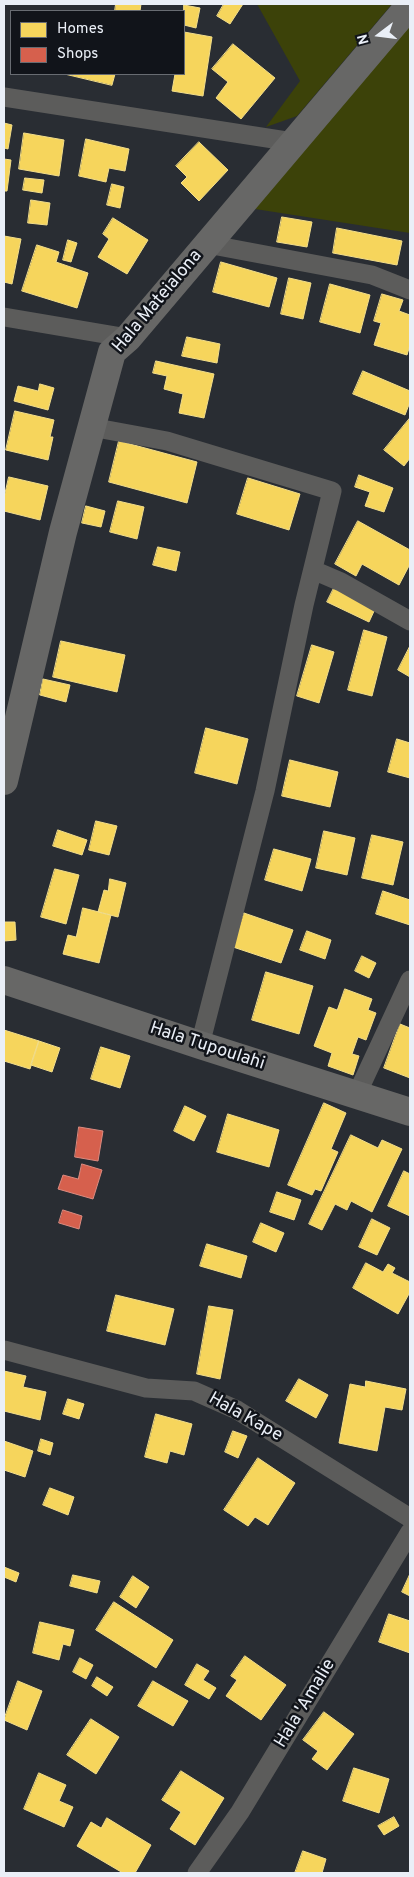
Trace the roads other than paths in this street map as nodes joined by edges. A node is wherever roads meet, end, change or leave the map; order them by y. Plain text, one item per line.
1 (410, 5) edge
2 (4, 97) edge
3 (293, 142) junction
4 (207, 244) junction
5 (410, 290) edge
6 (4, 317) edge
7 (128, 338) junction
8 (91, 427) junction
9 (313, 570) junction
10 (410, 621) edge
11 (4, 781) edge
12 (4, 980) edge
13 (410, 980) edge
14 (200, 1045) junction
15 (357, 1094) junction
16 (410, 1112) edge
17 (4, 1350) edge
18 (410, 1518) edge
19 (410, 1532) edge
20 (197, 1873) edge

1 - 3 street, Hala Mateialona
2 - 3 street
3 - 4 street, Hala Mateialona
4 - 5 street
4 - 7 street, Hala Mateialona
6 - 7 street
7 - 8 street, Hala Mateialona
8 - 9 street
8 - 11 street, Hala Mateialona
9 - 10 street
9 - 14 street
12 - 14 street, Hala Tupoulahi
13 - 15 street
14 - 15 street, Hala Tupoulahi
15 - 16 street, Hala Tupoulahi
17 - 18 street, Hala Kape
19 - 20 street, Hala 'Amalie

